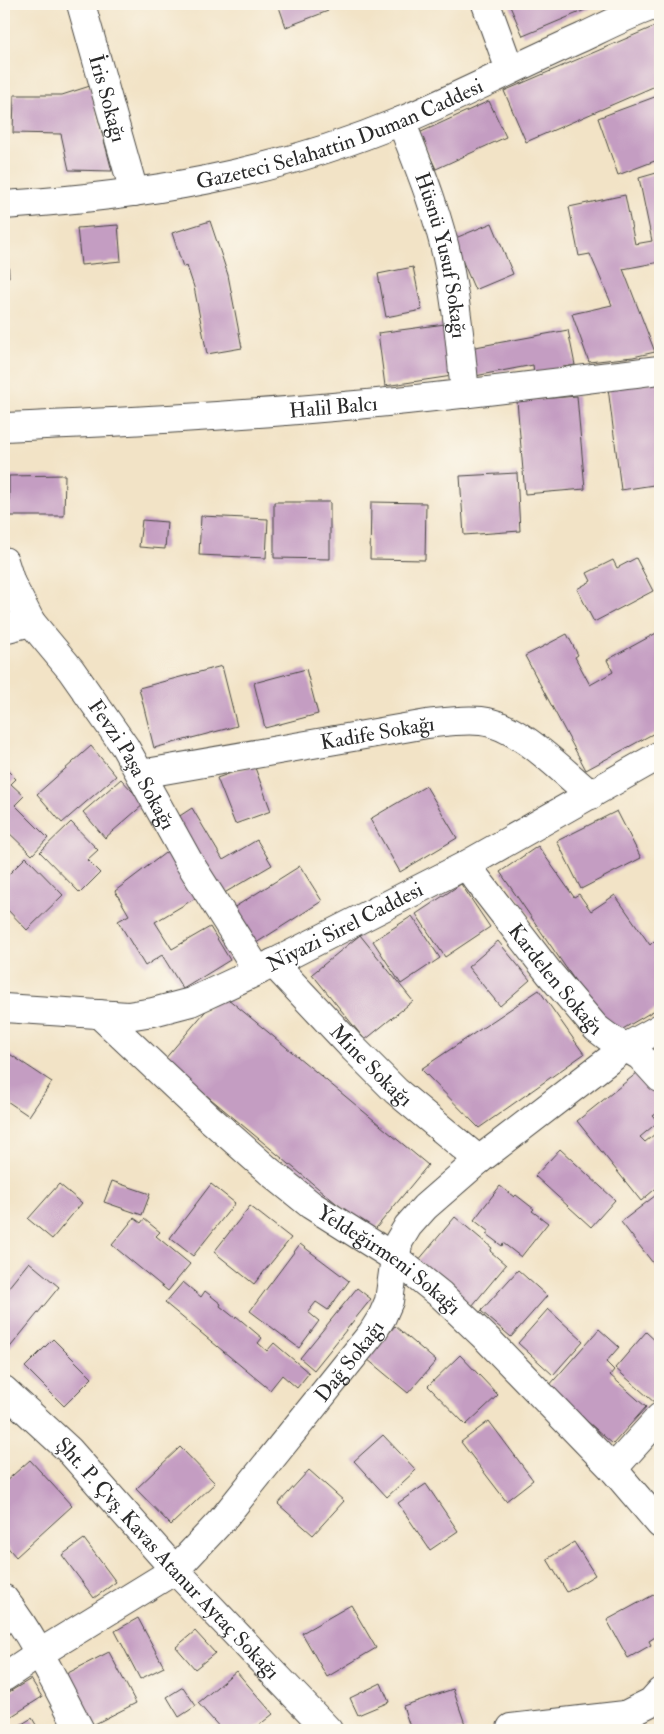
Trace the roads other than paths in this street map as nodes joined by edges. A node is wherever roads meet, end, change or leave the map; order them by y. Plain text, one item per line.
1 (81, 4) edge
2 (486, 4) edge
3 (659, 4) edge
4 (510, 70) junction
5 (401, 121) junction
6 (134, 192) junction
7 (4, 205) edge
8 (660, 370) edge
9 (465, 394) junction
10 (4, 427) edge
11 (4, 561) edge
12 (31, 622) junction
13 (4, 629) edge
14 (660, 755) edge
15 (140, 774) junction
16 (591, 795) junction
17 (466, 865) junction
18 (266, 967) junction
19 (4, 1008) edge
20 (99, 1014) junction
21 (660, 1028) edge
22 (626, 1047) junction
23 (660, 1078) edge
24 (479, 1160) junction
25 (395, 1258) junction
26 (4, 1390) edge
27 (660, 1417) edge
28 (613, 1469) junction
29 (660, 1524) edge
30 (175, 1570) junction
31 (4, 1599) edge
32 (40, 1653) junction
33 (4, 1677) edge
34 (660, 1692) edge
35 (511, 1728) dead end
36 (80, 1730) edge
37 (328, 1730) edge

1 - 6 street, İris Sokağı
2 - 4 street
3 - 4 street, Gazeteci Selahattin Duman Caddesi
4 - 5 street, Gazeteci Selahattin Duman Caddesi
5 - 6 street, Gazeteci Selahattin Duman Caddesi
5 - 9 street, Hüsnü Yusuf Sokağı
6 - 7 street, Gazeteci Selahattin Duman Caddesi
8 - 9 street, Halil Balcı
9 - 10 street, Halil Balcı
11 - 12 street, Fevzi Paşa Sokağı
12 - 13 street
12 - 15 street, Fevzi Paşa Sokağı
14 - 16 street, Niyazi Sirel Caddesi
15 - 16 street, Kadife Sokağı
15 - 18 street, Fevzi Paşa Sokağı
16 - 17 street, Niyazi Sirel Caddesi
17 - 18 street, Niyazi Sirel Caddesi
17 - 22 street, Kardelen Sokağı
18 - 20 street, Niyazi Sirel Caddesi
18 - 24 street, Mine Sokağı
19 - 20 street, Niyazi Sirel Caddesi
20 - 25 street, Yeldeğirmeni Sokağı
21 - 22 street, Dağ Sokağı
22 - 23 street, Kardelen Sokağı
22 - 24 street, Dağ Sokağı
24 - 25 street, Dağ Sokağı
25 - 28 street, Yeldeğirmeni Sokağı
25 - 30 street, Dağ Sokağı
26 - 30 street, Şht. P. Çvş. Kavas Atanur Aytaç Sokağı
27 - 28 street
28 - 29 street, Yeldeğirmeni Sokağı
30 - 32 street, Dağ Sokağı
30 - 37 street, Şht. P. Çvş. Kavas Atanur Aytaç Sokağı
31 - 32 street
32 - 33 street, Dağ Sokağı
32 - 36 street
34 - 35 street

